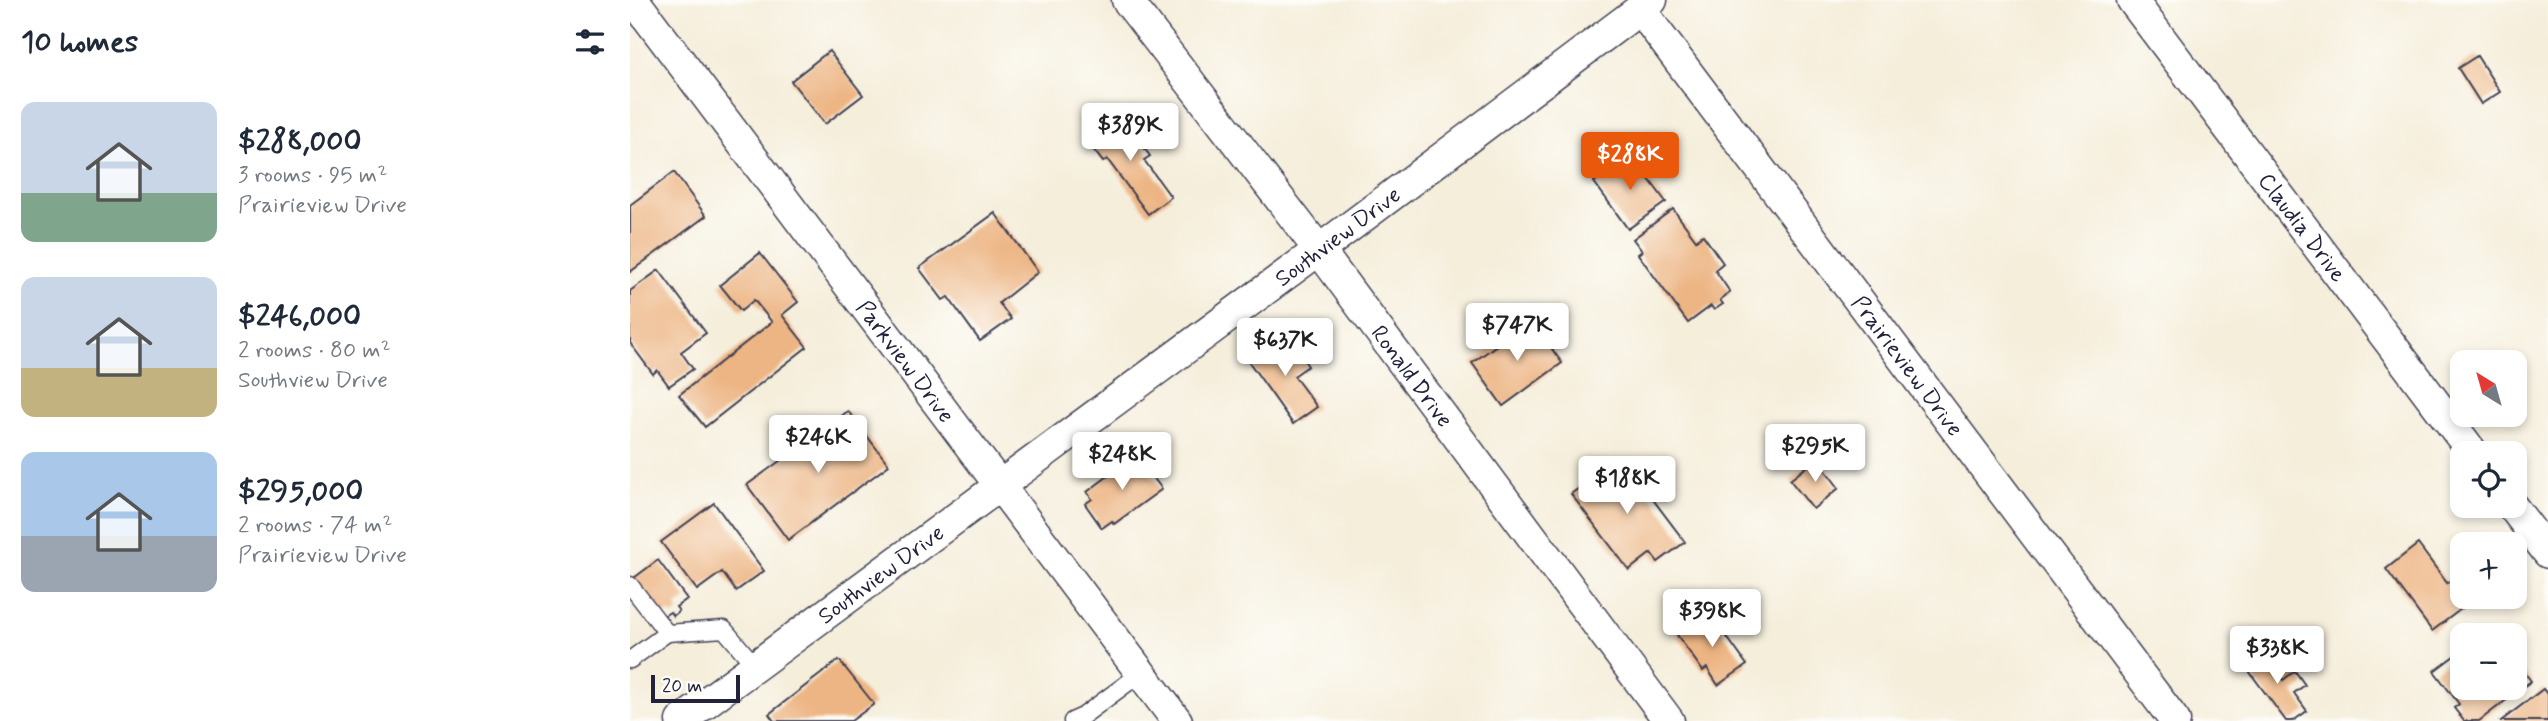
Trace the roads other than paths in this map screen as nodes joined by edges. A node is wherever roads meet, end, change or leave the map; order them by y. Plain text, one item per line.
1 (1127, 0) edge
2 (2132, 0) edge
3 (633, 3) edge
4 (1646, 5) edge
5 (1319, 250) junction
6 (2464, 441) edge
7 (1001, 486) junction
8 (2521, 518) edge
9 (2548, 553) edge
10 (630, 585) edge
11 (667, 633) junction
12 (630, 660) edge
13 (755, 666) junction
14 (1141, 673) junction
15 (681, 721) edge
16 (1072, 721) edge
17 (1177, 721) edge
18 (1669, 721) edge
19 (2175, 721) edge

1 - 5 street, Ronald Drive
2 - 6 street, Claudia Drive
3 - 7 street, Parkview Drive
4 - 5 street, Southview Drive
4 - 19 street, Prairieview Drive
5 - 7 street, Southview Drive
5 - 18 street, Ronald Drive
7 - 13 street, Southview Drive
7 - 14 street, Parkview Drive
8 - 9 street
10 - 11 lane
11 - 12 lane
11 - 13 lane
13 - 15 street, Southview Drive
14 - 16 lane
14 - 17 street, Parkview Drive

